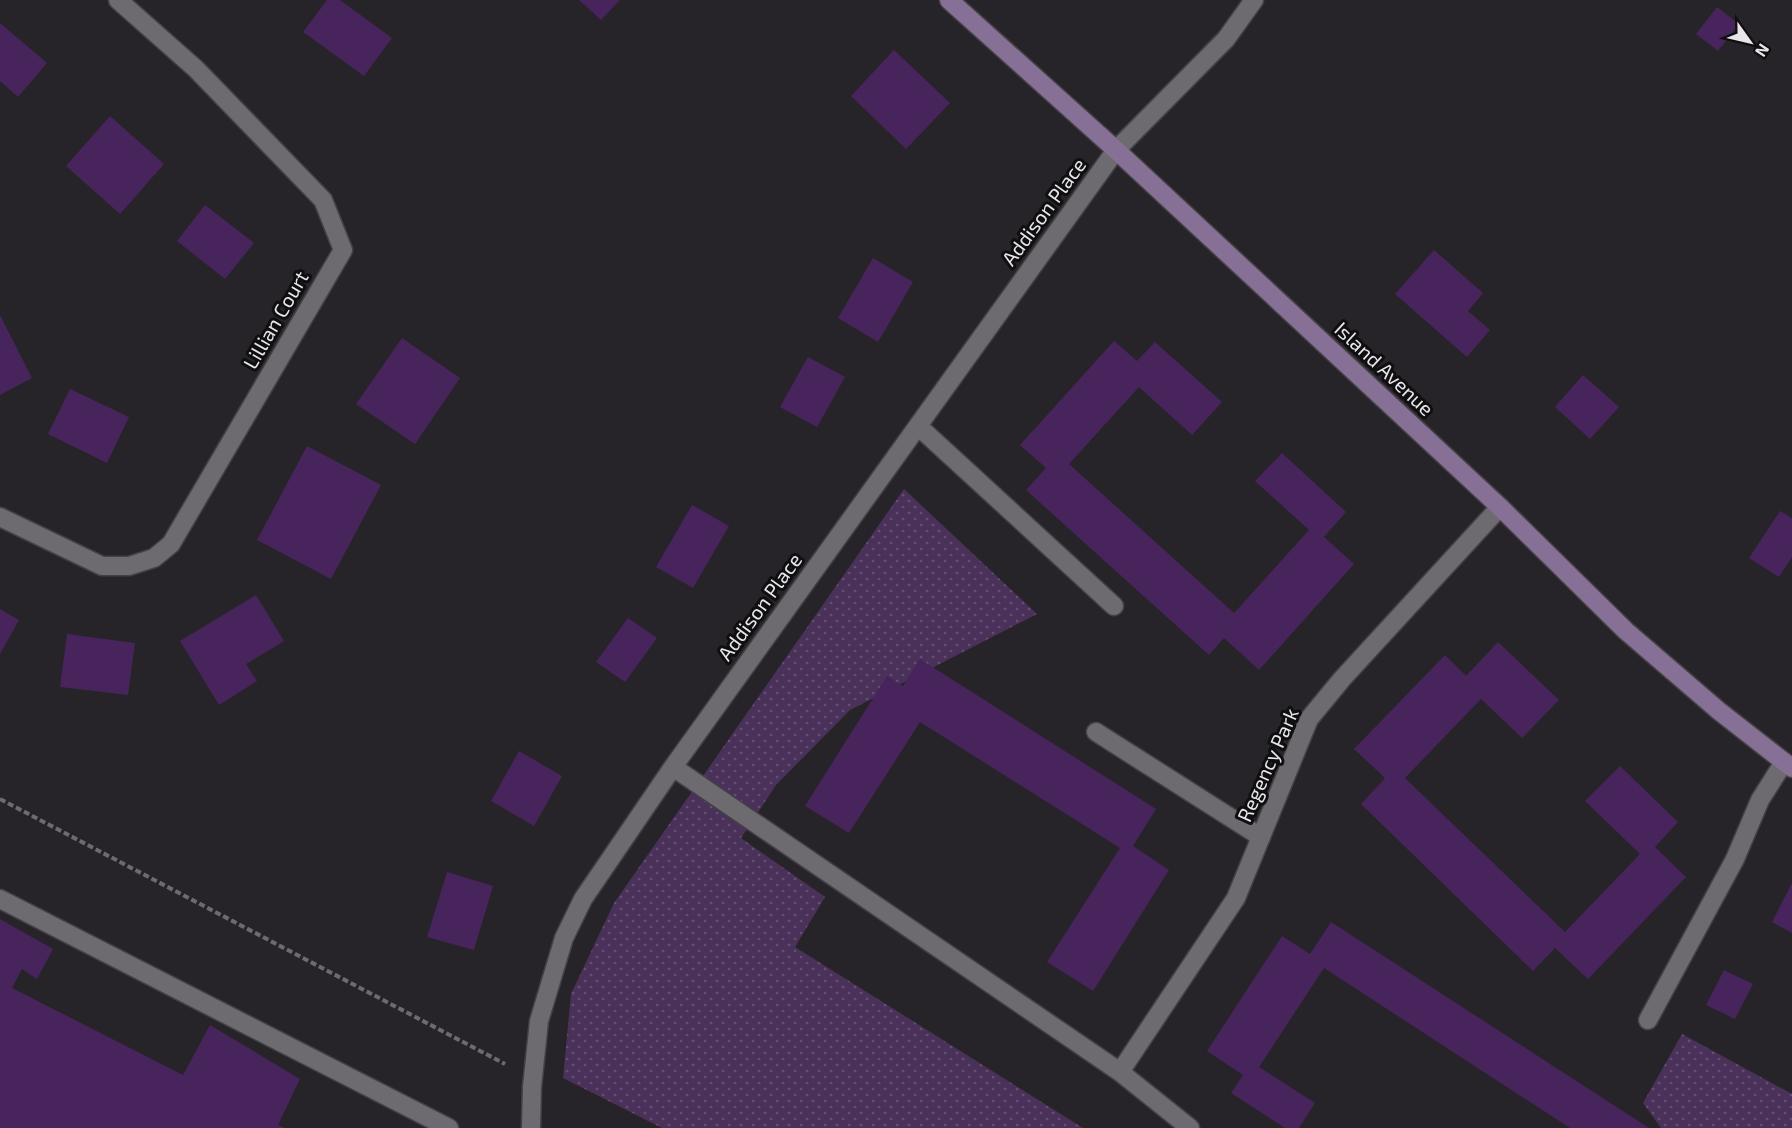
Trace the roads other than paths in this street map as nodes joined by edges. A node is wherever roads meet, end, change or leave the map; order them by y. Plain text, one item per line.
1 (118, 0) edge
2 (949, 0) edge
3 (1254, 0) edge
4 (1116, 150) junction
5 (918, 426) junction
6 (1500, 507) junction
7 (0, 517) edge
8 (1114, 606) dead end
9 (1096, 732) dead end
10 (1788, 765) edge
11 (673, 767) junction
12 (1261, 837) junction
13 (0, 899) edge
14 (1648, 1020) dead end
15 (1120, 1072) junction
16 (449, 1128) edge
17 (531, 1128) edge
18 (1190, 1128) edge

1 - 7 street, Lillian Court
2 - 4 street, Island Avenue
3 - 4 street, Addison Place
4 - 5 street, Addison Place
4 - 6 street, Island Avenue
5 - 8 street
5 - 11 street, Addison Place
6 - 10 street, Island Avenue
6 - 12 street, Regency Park
9 - 12 street
10 - 14 street
11 - 15 street
11 - 17 street, Addison Place
12 - 15 street, Regency Park
13 - 16 street
15 - 18 street

